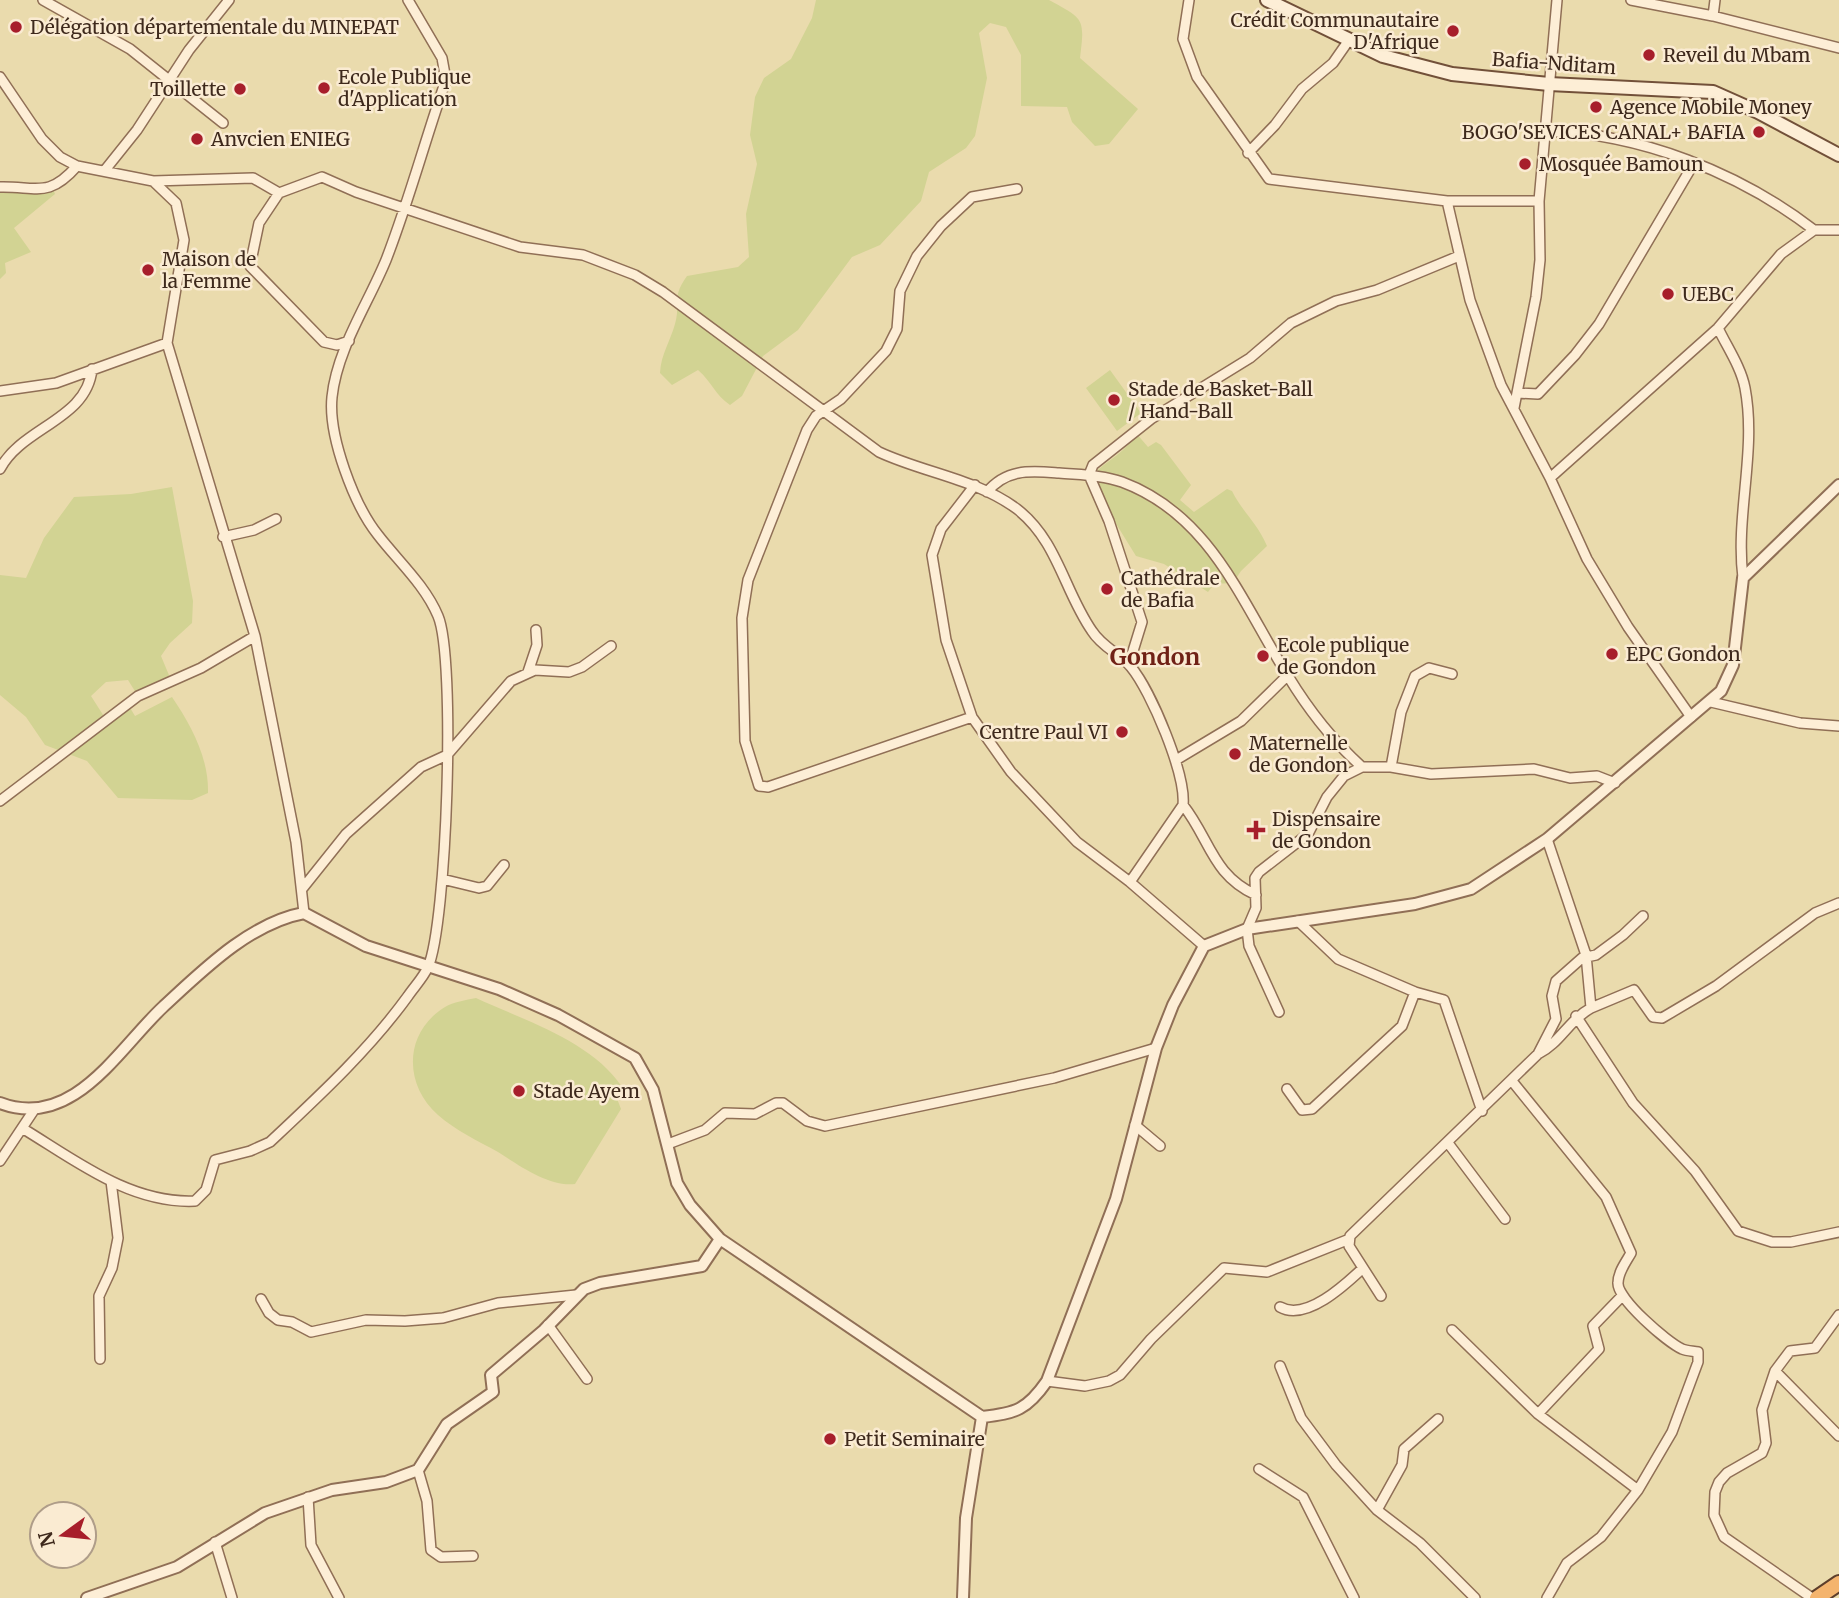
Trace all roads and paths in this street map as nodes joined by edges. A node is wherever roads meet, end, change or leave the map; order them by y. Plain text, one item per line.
1 (43, 0) edge
2 (229, 0) edge
3 (408, 0) edge
4 (1189, 0) edge
5 (1267, 0) edge
6 (1557, 0) edge
7 (1631, 0) edge
8 (1715, 0) edge
9 (1713, 16) junction
10 (1349, 40) junction
11 (1839, 48) edge
12 (0, 77) edge
13 (170, 78) junction
14 (1549, 84) junction
15 (223, 123) dead end
16 (1545, 131) junction
17 (1248, 153) junction
18 (1839, 155) edge
19 (1694, 163) junction
20 (77, 166) junction
21 (105, 170) junction
22 (153, 181) junction
23 (0, 187) edge
24 (1017, 189) dead end
25 (279, 193) junction
26 (1447, 201) junction
27 (1539, 201) junction
28 (404, 207) junction
29 (1814, 230) junction
30 (1839, 230) edge
31 (1459, 256) junction
32 (1718, 328) junction
33 (349, 341) junction
34 (166, 343) junction
35 (92, 369) junction
36 (0, 391) edge
37 (1518, 393) junction
38 (1514, 408) junction
39 (822, 411) junction
40 (0, 469) edge
41 (1089, 475) junction
42 (1550, 478) junction
43 (975, 485) junction
44 (1839, 485) edge
45 (987, 492) junction
46 (276, 519) dead end
47 (223, 537) junction
48 (1743, 579) junction
49 (536, 630) dead end
50 (255, 636) junction
51 (611, 646) dead end
52 (1129, 664) junction
53 (528, 672) junction
54 (1452, 674) dead end
55 (1287, 676) junction
56 (1711, 702) junction
57 (972, 717) junction
58 (1691, 717) junction
59 (1839, 726) edge
60 (447, 755) junction
61 (1176, 760) junction
62 (1362, 767) junction
63 (1391, 767) junction
64 (1615, 783) junction
65 (0, 801) edge
66 (1183, 805) junction
67 (1547, 839) junction
68 (504, 865) dead end
69 (442, 879) junction
70 (1130, 882) junction
71 (302, 889) junction
72 (1256, 894) junction
73 (1839, 903) edge
74 (304, 913) junction
75 (1643, 916) dead end
76 (1298, 921) junction
77 (1248, 929) junction
78 (1205, 946) junction
79 (1586, 955) junction
80 (428, 968) junction
81 (1415, 992) junction
82 (1591, 1008) junction
83 (1279, 1012) dead end
84 (1576, 1016) junction
85 (1156, 1048) junction
86 (1538, 1054) junction
87 (1512, 1081) junction
88 (1287, 1089) dead end
89 (0, 1104) edge
90 (34, 1110) junction
91 (1482, 1111) junction
92 (1135, 1125) junction
93 (22, 1128) junction
94 (1448, 1143) junction
95 (668, 1144) junction
96 (1160, 1146) dead end
97 (0, 1161) edge
98 (111, 1181) junction
99 (1506, 1219) dead end
100 (1839, 1232) edge
101 (720, 1239) junction
102 (1347, 1240) junction
103 (1363, 1268) junction
104 (576, 1295) junction
105 (1381, 1296) dead end
106 (1622, 1296) junction
107 (261, 1299) dead end
108 (1280, 1307) dead end
109 (1839, 1315) edge
110 (548, 1325) junction
111 (1452, 1330) dead end
112 (100, 1359) dead end
113 (1280, 1366) dead end
114 (1775, 1371) junction
115 (587, 1378) dead end
116 (1047, 1381) junction
117 (1538, 1414) junction
118 (982, 1417) junction
119 (1438, 1419) dead end
120 (1839, 1436) edge
121 (418, 1469) junction
122 (1259, 1469) dead end
123 (1638, 1490) junction
124 (309, 1497) junction
125 (1377, 1510) junction
126 (215, 1542) junction
127 (472, 1556) dead end
128 (1839, 1583) edge
129 (87, 1598) edge
130 (232, 1598) edge
131 (339, 1598) edge
132 (963, 1598) edge
133 (1354, 1598) edge
134 (1475, 1598) edge
135 (1547, 1598) edge
136 (1815, 1598) edge

1 - 13 street
2 - 13 street
3 - 28 street
4 - 17 street
5 - 10 main road, Bafia-Nditam
6 - 14 street
7 - 9 street
8 - 9 street
9 - 11 street
10 - 14 main road, Bafia-Nditam
10 - 17 street
12 - 20 street
13 - 15 street
13 - 21 street
14 - 16 street
14 - 18 main road, Bafia-Nditam
16 - 19 street
16 - 27 street
17 - 26 street
19 - 29 street
19 - 37 street
20 - 21 street
20 - 23 street
21 - 22 street
22 - 25 street
22 - 34 street
24 - 39 street
25 - 28 street
25 - 33 street
26 - 27 street
26 - 31 street
27 - 37 street
28 - 33 street
28 - 39 street
29 - 30 street
29 - 32 street
31 - 38 street
31 - 41 street
32 - 42 street
32 - 48 street
33 - 60 street
34 - 35 street
34 - 47 street
35 - 36 street
35 - 40 street
37 - 38 street
38 - 42 street
39 - 43 street
39 - 57 street
41 - 45 street
41 - 52 street
41 - 55 street
42 - 58 street
43 - 45 street
43 - 57 street
44 - 48 street
45 - 52 street
46 - 47 street
47 - 50 street
48 - 56 street
49 - 53 street
50 - 65 street
50 - 71 street
51 - 53 street
52 - 61 street
53 - 60 street
54 - 63 street
55 - 61 street
55 - 62 street
56 - 58 street
56 - 59 street
57 - 70 street
58 - 64 street
60 - 69 street
60 - 71 street
61 - 66 street
62 - 63 street
62 - 72 street
63 - 64 street
64 - 67 street
66 - 70 street
66 - 72 street
67 - 76 street
67 - 79 street
68 - 69 street
69 - 80 street
70 - 78 street
71 - 74 street
72 - 77 street
73 - 82 street
74 - 80 street
74 - 90 street
75 - 79 street
76 - 77 street
76 - 81 street
77 - 78 street
77 - 83 street
78 - 85 street
79 - 82 street
79 - 86 street
80 - 95 street
80 - 98 street
81 - 88 street
81 - 91 street
82 - 84 street
84 - 86 street
84 - 100 street
85 - 92 street
85 - 95 street
86 - 87 street
87 - 91 street
87 - 106 street
89 - 90 street
90 - 93 street
91 - 94 street
92 - 96 street
92 - 116 street
93 - 97 street
93 - 98 street
94 - 99 street
94 - 102 street
95 - 101 street
98 - 112 street
101 - 104 street
101 - 118 street
102 - 103 street
102 - 116 street
103 - 105 street
103 - 108 street
104 - 107 street
104 - 110 street
106 - 117 street
106 - 123 street
109 - 114 street
110 - 115 street
110 - 121 street
111 - 117 street
113 - 125 street
114 - 120 street
114 - 136 street
116 - 118 street
117 - 123 street
118 - 132 street
119 - 125 street
121 - 124 street
121 - 127 street
122 - 133 street
123 - 135 street
124 - 126 street
124 - 131 street
125 - 134 street
126 - 129 street
126 - 130 street
128 - 136 highway

